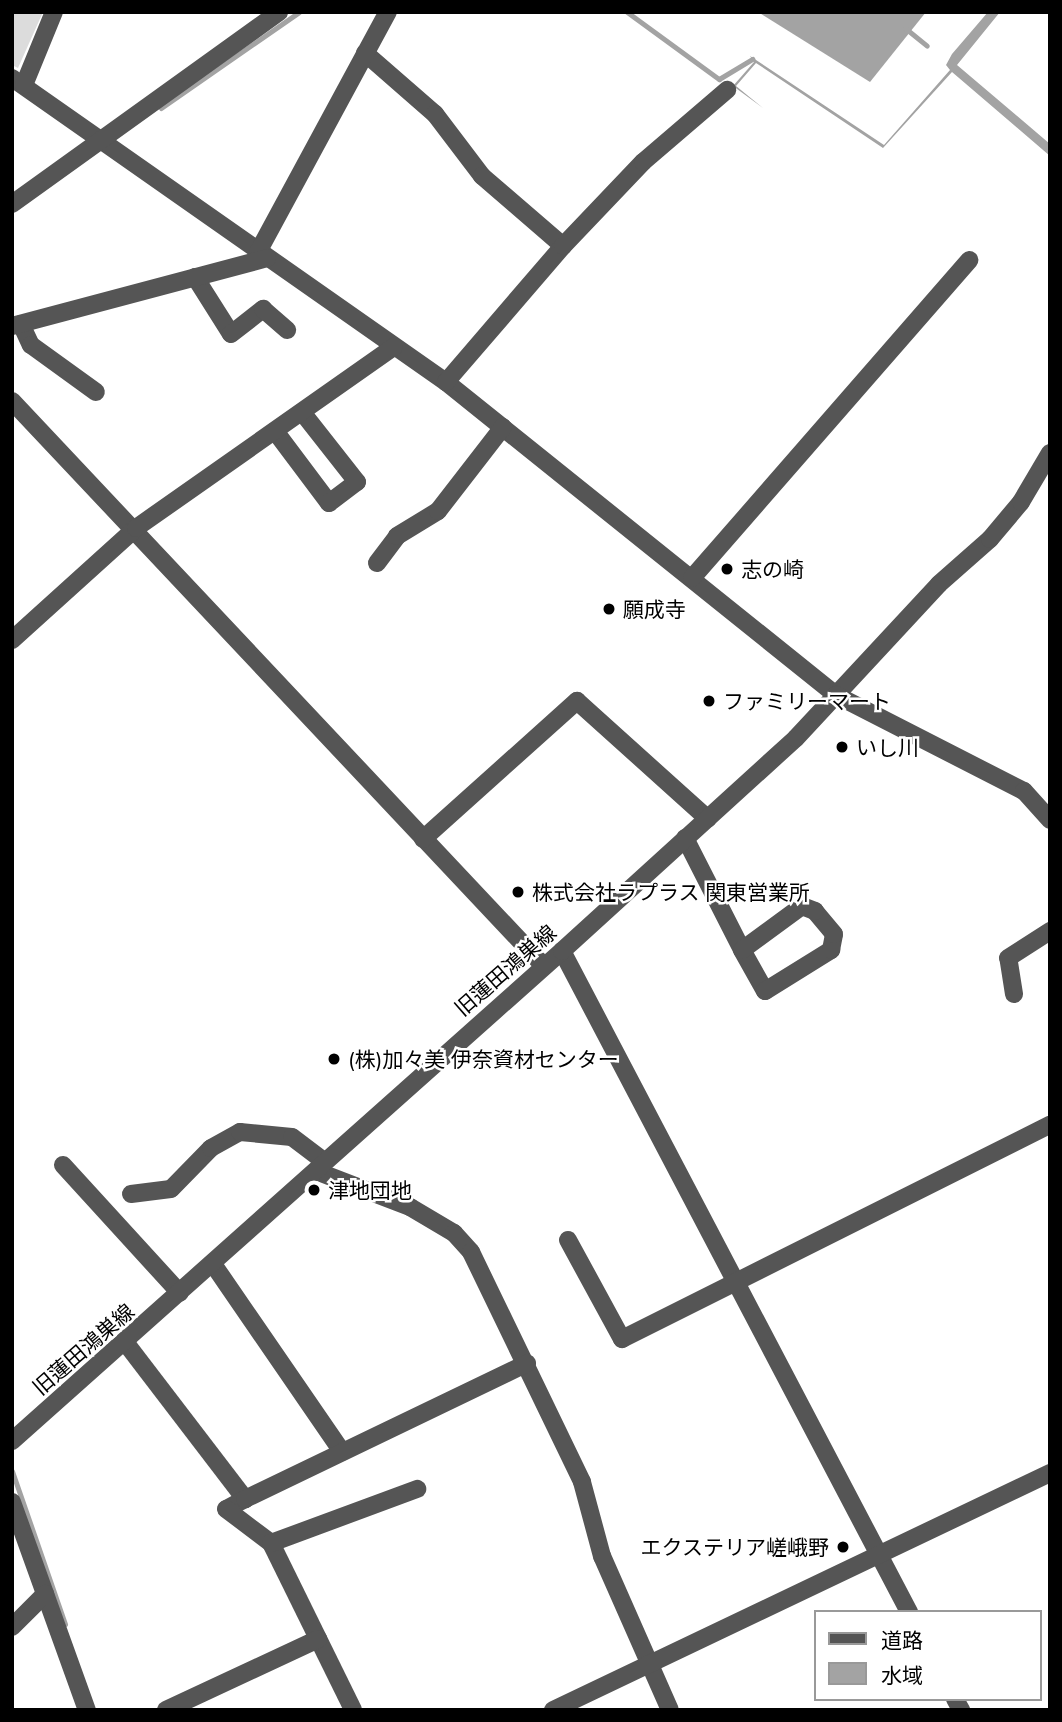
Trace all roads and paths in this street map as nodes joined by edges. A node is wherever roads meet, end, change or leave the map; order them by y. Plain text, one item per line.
1 (54, 12) edge
2 (279, 12) edge
3 (387, 12) edge
4 (365, 53) junction
5 (18, 81) edge
6 (727, 90) dead end
7 (109, 144) junction
8 (12, 204) edge
9 (563, 246) junction
10 (263, 255) junction
11 (969, 260) dead end
12 (195, 278) junction
13 (16, 325) edge
14 (287, 330) dead end
15 (394, 347) junction
16 (446, 383) junction
17 (96, 392) dead end
18 (12, 401) edge
19 (302, 412) junction
20 (503, 427) junction
21 (275, 431) junction
22 (1050, 453) edge
23 (136, 528) junction
24 (377, 563) dead end
25 (692, 578) junction
26 (12, 640) edge
27 (836, 695) junction
28 (708, 819) junction
29 (1050, 820) edge
30 (685, 838) junction
31 (423, 839) junction
32 (1050, 931) edge
33 (742, 950) junction
34 (562, 951) junction
35 (543, 965) junction
36 (1014, 994) dead end
37 (1050, 1125) edge
38 (63, 1165) dead end
39 (320, 1166) junction
40 (131, 1194) dead end
41 (568, 1240) dead end
42 (213, 1264) junction
43 (735, 1280) junction
44 (180, 1293) junction
45 (125, 1342) junction
46 (527, 1363) junction
47 (12, 1441) edge
48 (342, 1452) junction
49 (1050, 1473) edge
50 (417, 1489) dead end
51 (245, 1499) junction
52 (12, 1502) edge
53 (271, 1543) junction
54 (879, 1554) junction
55 (46, 1594) junction
56 (908, 1610) edge
57 (12, 1627) edge
58 (318, 1639) junction
59 (648, 1665) junction
60 (87, 1710) edge
61 (166, 1710) edge
62 (353, 1710) edge
63 (553, 1710) edge
64 (670, 1710) edge

1 - 5 street
2 - 7 street
3 - 4 street
4 - 9 street
4 - 10 street
5 - 7 street
6 - 9 street
7 - 8 street
7 - 10 street
9 - 16 street
10 - 12 street
10 - 15 street
11 - 25 street
12 - 13 street
12 - 14 street
13 - 17 street
15 - 16 street
15 - 19 street
16 - 20 street
18 - 23 street
19 - 21 street
19 - 21 street
20 - 24 street
20 - 25 street
21 - 23 street
22 - 27 street, 旧蓮田鴻巣線
23 - 26 street
23 - 31 street
25 - 27 street
27 - 28 street, 旧蓮田鴻巣線
27 - 29 street
28 - 30 street, 旧蓮田鴻巣線
28 - 31 street
30 - 33 street
30 - 34 street, 旧蓮田鴻巣線
31 - 35 street
32 - 36 street
33 - 33 street
34 - 35 street, 旧蓮田鴻巣線
34 - 43 street
35 - 39 street, 旧蓮田鴻巣線
37 - 43 street
38 - 44 street
39 - 40 street
39 - 42 street, 旧蓮田鴻巣線
39 - 46 street
41 - 43 street
42 - 44 street, 旧蓮田鴻巣線
42 - 48 street
43 - 54 street
44 - 45 street, 旧蓮田鴻巣線
45 - 47 street, 旧蓮田鴻巣線
45 - 51 street
46 - 48 street
46 - 59 street
48 - 51 street
49 - 54 street
50 - 53 street
51 - 53 street
52 - 55 street
53 - 58 street
54 - 56 street
54 - 59 street
55 - 57 street
55 - 60 street
58 - 61 street
58 - 62 street
59 - 63 street
59 - 64 street

